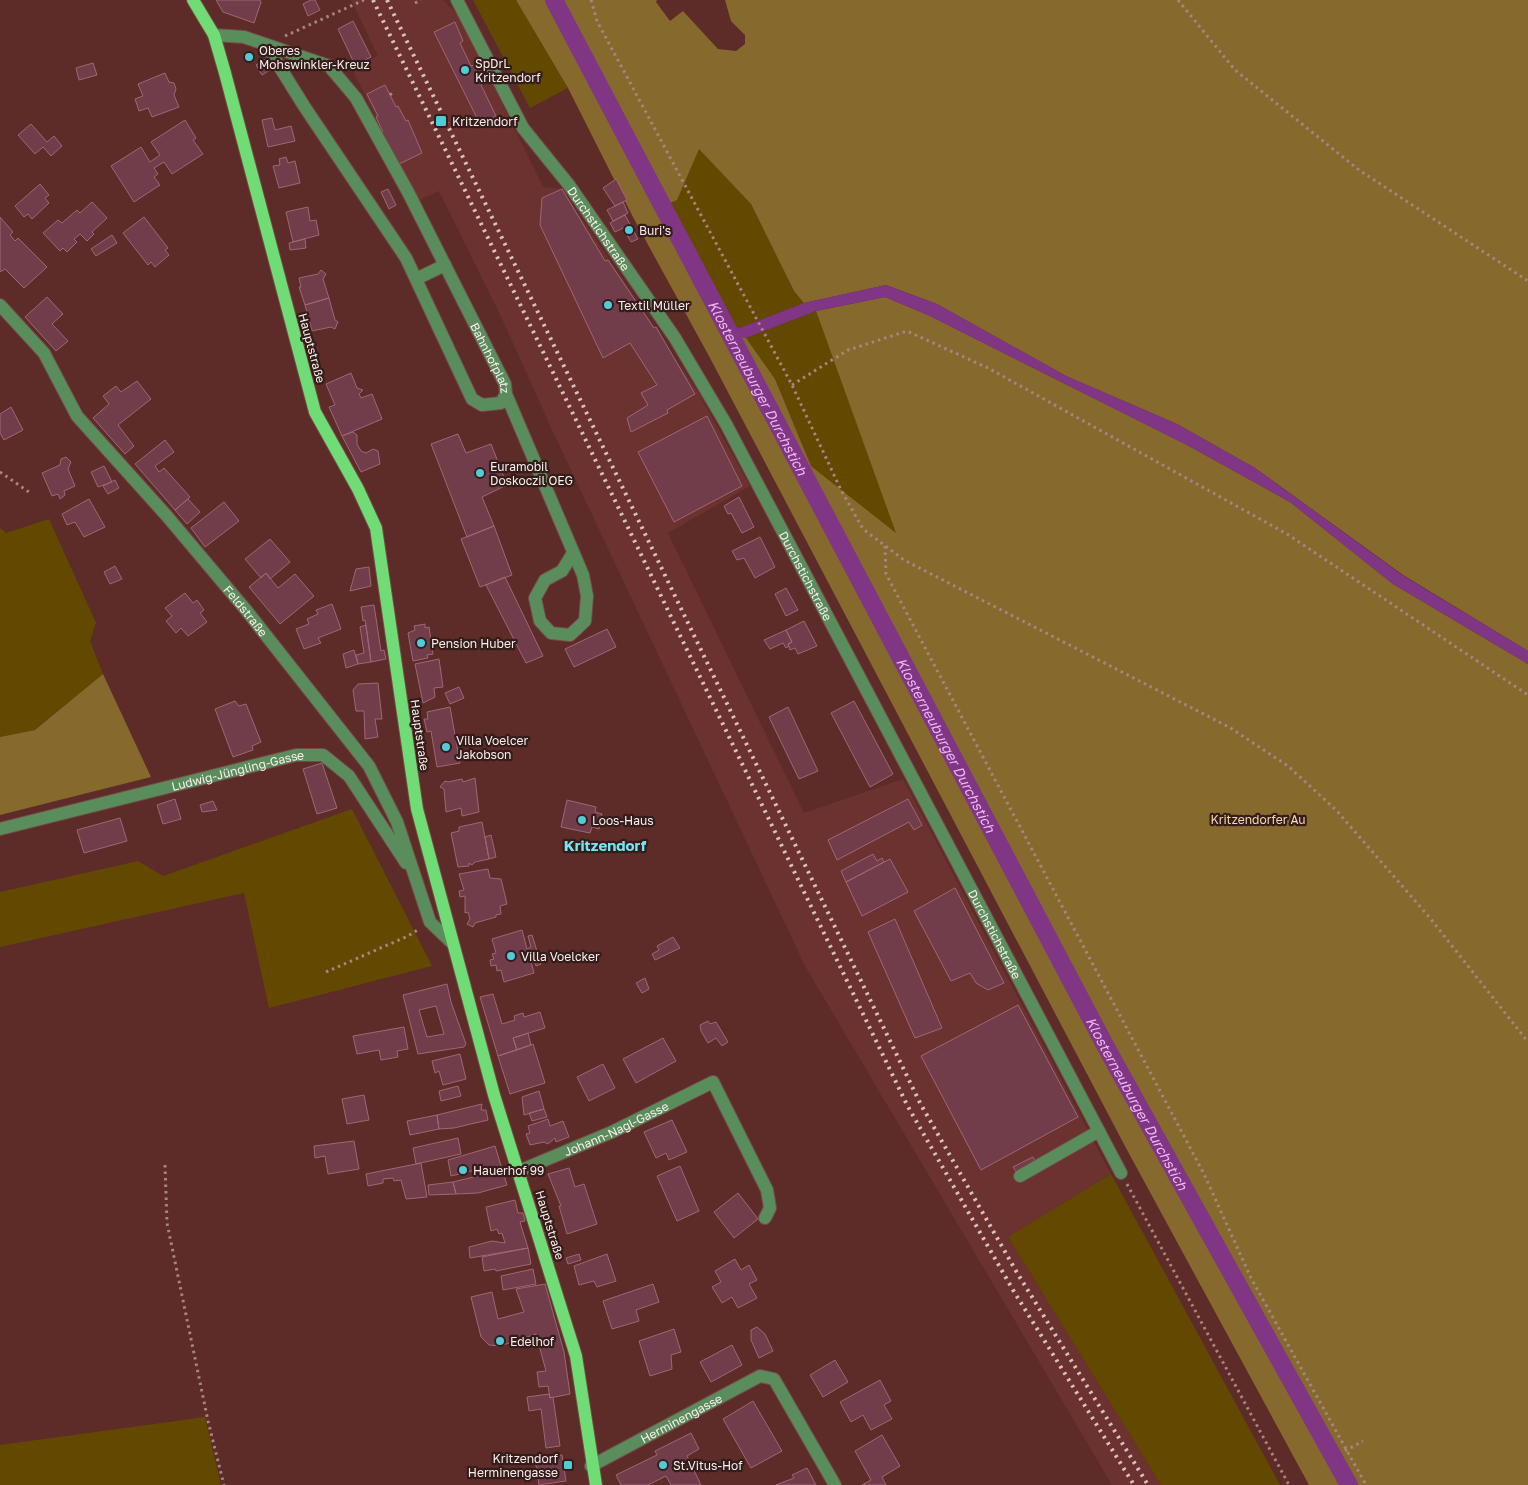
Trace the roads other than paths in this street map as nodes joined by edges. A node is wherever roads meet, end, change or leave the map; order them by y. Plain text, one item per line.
1 (193, 0) edge
2 (457, 0) edge
3 (214, 35) junction
4 (266, 44) junction
5 (445, 265) junction
6 (416, 279) junction
7 (0, 306) edge
8 (506, 394) junction
9 (573, 553) junction
10 (0, 829) edge
11 (417, 879) junction
12 (451, 942) junction
13 (1099, 1131) junction
14 (519, 1171) junction
15 (1121, 1173) road end
16 (1020, 1176) dead end
17 (765, 1218) dead end
18 (591, 1466) junction
19 (596, 1485) edge
20 (835, 1485) edge

1 - 3 main road, Hauptstraße
2 - 13 street, Durchstichstraße
3 - 4 street, Bahnhofplatz
3 - 12 main road, Hauptstraße
4 - 5 street, Bahnhofplatz
4 - 6 street, Bahnhofplatz
5 - 6 street
5 - 8 street, Bahnhofplatz
6 - 8 street, Bahnhofplatz
7 - 11 street, Feldstraße
8 - 9 street
9 - 9 street
10 - 11 street, Ludwig-Jüngling-Gasse
11 - 12 street, Feldstraße
12 - 14 main road, Hauptstraße
13 - 15 street, Durchstichstraße
13 - 16 street
14 - 17 street, Johann-Nagl-Gasse
14 - 18 main road, Hauptstraße
18 - 19 main road, Hauptstraße
18 - 20 street, Herminengasse

